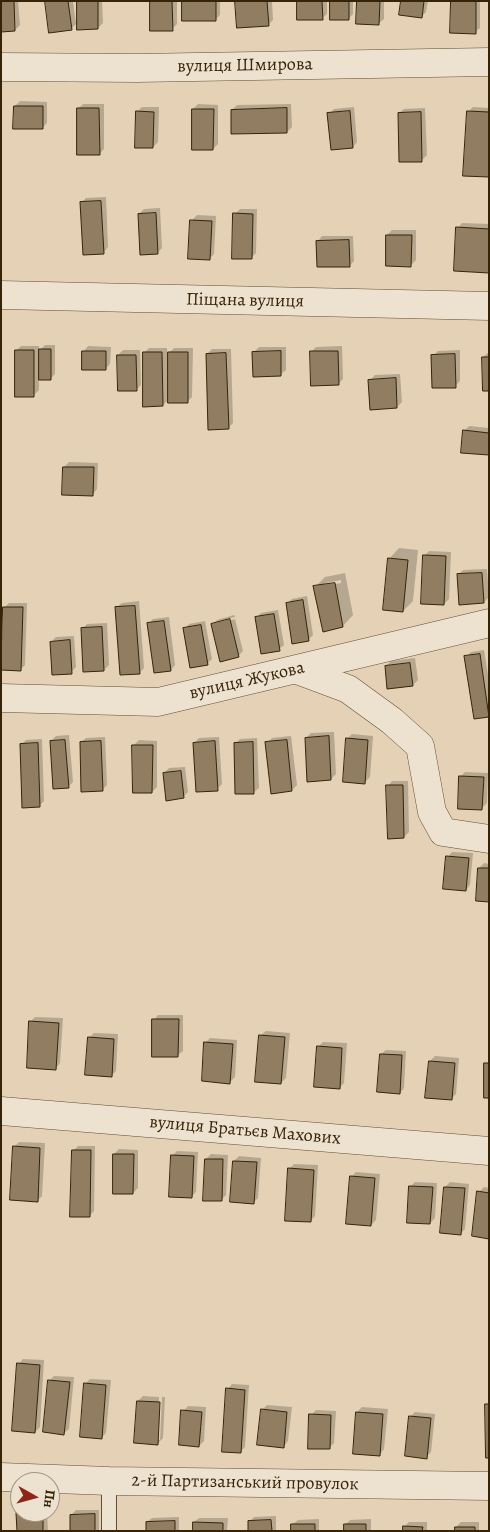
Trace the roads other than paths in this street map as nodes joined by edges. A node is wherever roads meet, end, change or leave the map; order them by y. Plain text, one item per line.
1 (489, 62) edge
2 (1, 67) edge
3 (1, 295) edge
4 (489, 306) edge
5 (489, 623) edge
6 (297, 670) junction
7 (1, 698) edge
8 (489, 840) edge
9 (1, 1111) edge
10 (489, 1151) edge
11 (1, 1477) edge
12 (109, 1481) junction
13 (489, 1486) edge
14 (109, 1531) edge

1 - 2 street, вулиця Шмирова
3 - 4 street, Піщана вулиця
5 - 6 street, вулиця Жукова
6 - 7 street, вулиця Жукова
6 - 8 street
9 - 10 street, вулиця Братьєв Махових
11 - 12 street, 2-й Партизанський провулок
12 - 13 street, 2-й Партизанський провулок
12 - 14 lane

